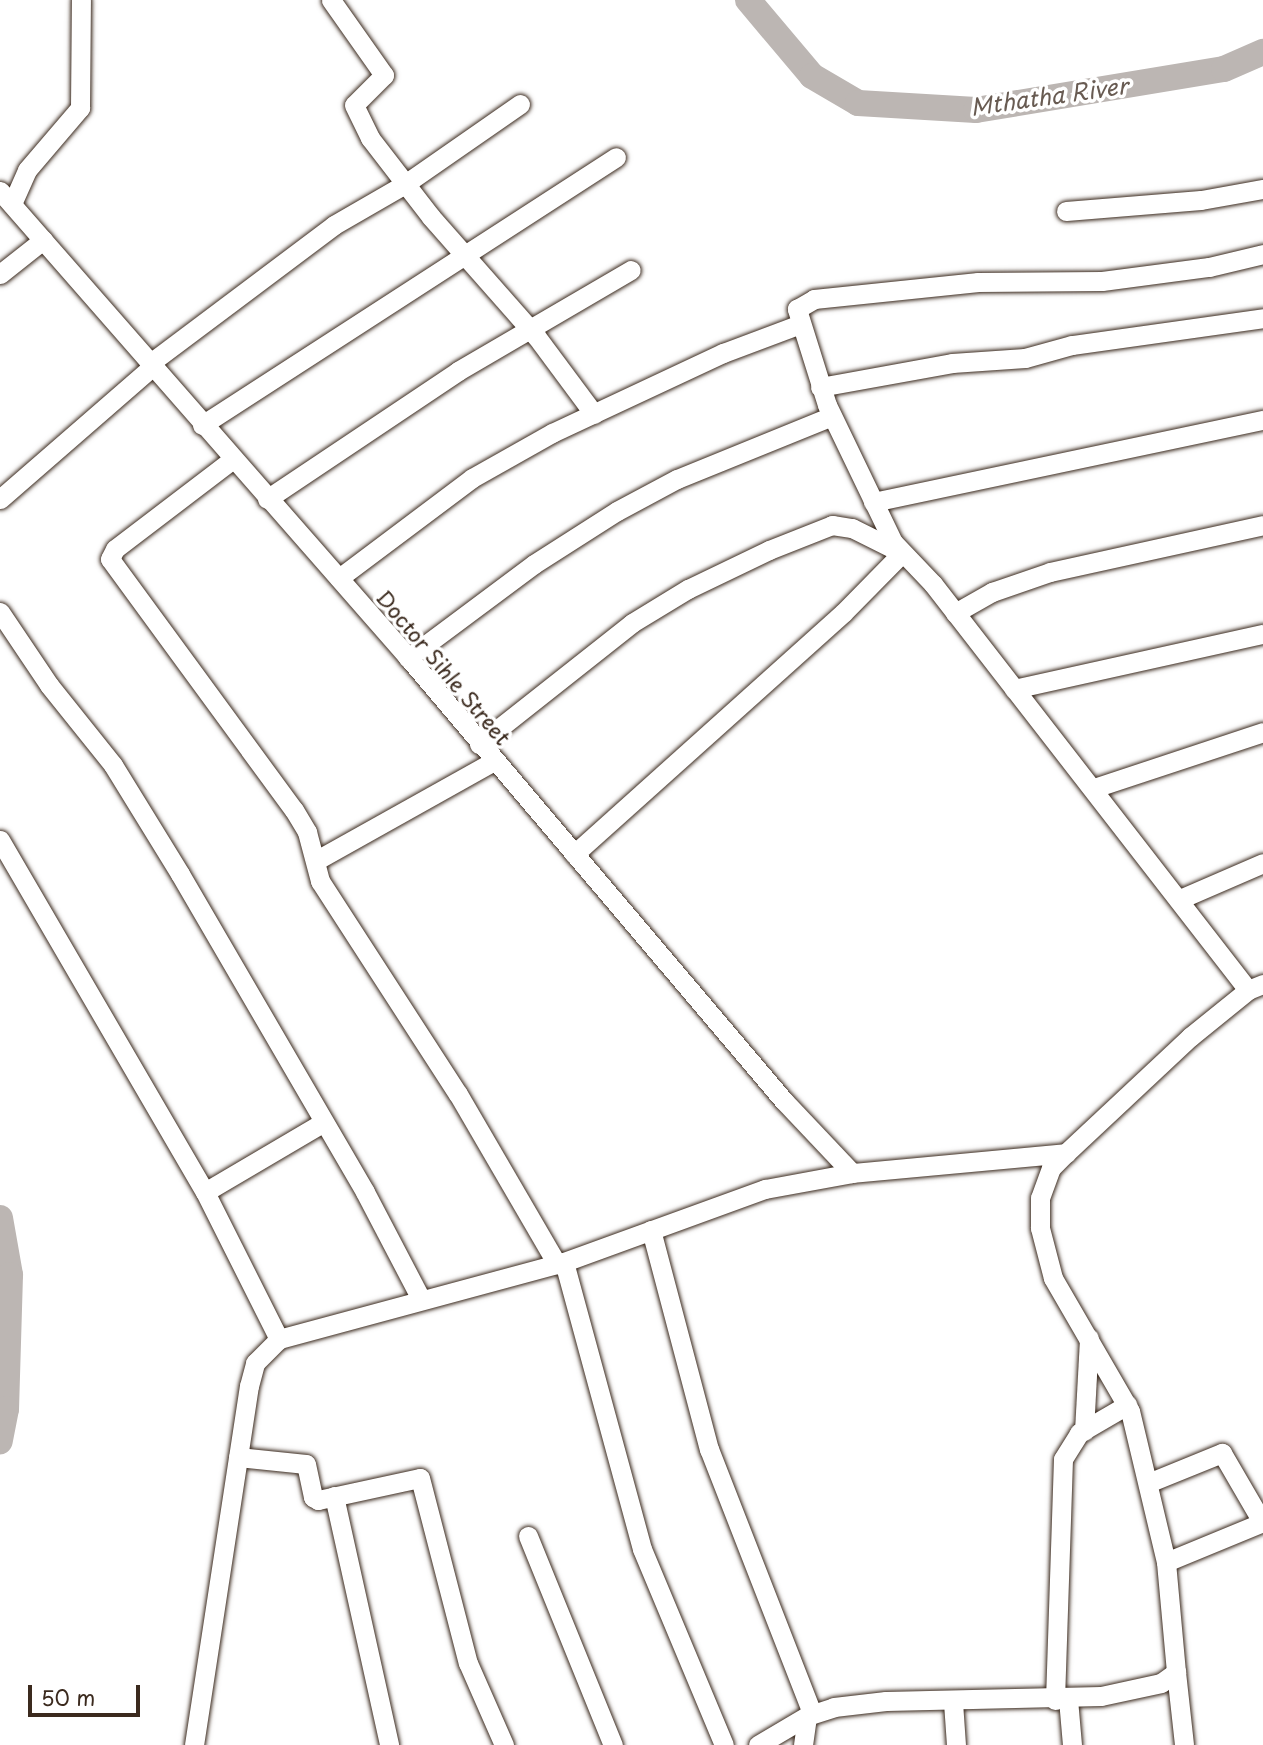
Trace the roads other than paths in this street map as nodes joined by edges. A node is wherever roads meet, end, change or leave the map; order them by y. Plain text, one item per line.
1 (81, 0) edge
2 (331, 0) edge
3 (520, 104) dead end
4 (616, 157) dead end
5 (405, 184) junction
6 (1263, 189) edge
7 (6, 198) edge
8 (1066, 211) dead end
9 (43, 240) junction
10 (1263, 254) edge
11 (464, 256) junction
12 (631, 270) dead end
13 (0, 274) edge
14 (1263, 318) edge
15 (800, 324) junction
16 (528, 327) junction
17 (150, 366) junction
18 (820, 387) junction
19 (594, 414) junction
20 (832, 416) junction
21 (1263, 420) edge
22 (202, 425) junction
23 (233, 459) junction
24 (0, 499) edge
25 (267, 499) junction
26 (873, 502) junction
27 (1263, 526) edge
28 (902, 552) junction
29 (339, 578) junction
30 (0, 612) edge
31 (955, 613) junction
32 (1263, 634) edge
33 (408, 658) junction
34 (1014, 689) junction
35 (1263, 732) edge
36 (479, 744) junction
37 (494, 761) junction
38 (1094, 789) junction
39 (0, 840) edge
40 (574, 854) junction
41 (317, 860) junction
42 (1263, 863) edge
43 (1180, 899) junction
44 (1255, 987) edge
45 (322, 1123) junction
46 (1066, 1153) junction
47 (852, 1173) junction
48 (205, 1192) junction
49 (651, 1230) junction
50 (560, 1263) junction
51 (421, 1299) junction
52 (1089, 1336) junction
53 (279, 1339) junction
54 (1127, 1405) junction
55 (1084, 1431) junction
56 (238, 1457) junction
57 (1148, 1483) junction
58 (334, 1496) junction
59 (1262, 1521) edge
60 (528, 1536) dead end
61 (1167, 1562) junction
62 (1176, 1672) junction
63 (1062, 1700) junction
64 (953, 1702) junction
65 (810, 1715) junction
66 (194, 1745) edge
67 (389, 1745) edge
68 (504, 1745) edge
69 (613, 1745) edge
70 (724, 1745) edge
71 (758, 1745) edge
72 (803, 1745) edge
73 (956, 1745) edge
74 (1072, 1745) edge
75 (1184, 1745) edge

1 - 7 street
2 - 5 street
3 - 5 street
4 - 11 street
5 - 11 street
5 - 17 street
6 - 8 street
7 - 9 street, Doctor Sihle Street
9 - 13 street
9 - 17 street, Doctor Sihle Street
10 - 15 street
11 - 16 street
11 - 22 street
12 - 16 street
14 - 18 street
15 - 18 street
15 - 19 street
16 - 19 street
16 - 25 street
17 - 22 street, Doctor Sihle Street
17 - 24 street
18 - 20 street
19 - 29 street
20 - 26 street
20 - 33 street
21 - 26 street
22 - 23 street, Doctor Sihle Street
23 - 25 street, Doctor Sihle Street
23 - 41 street
25 - 29 street, Doctor Sihle Street
26 - 28 street
27 - 31 street
28 - 31 street
28 - 36 street
28 - 40 street
29 - 33 street, Doctor Sihle Street
30 - 45 street
31 - 34 street
32 - 34 street
33 - 36 street, Doctor Sihle Street
34 - 38 street
35 - 38 street
36 - 37 street, Doctor Sihle Street
37 - 40 street, Doctor Sihle Street
37 - 41 street
38 - 43 street
39 - 48 street
40 - 47 street, Doctor Sihle Street
41 - 50 street
42 - 43 street
43 - 44 street
44 - 46 street
45 - 48 street
45 - 51 street
46 - 47 street
46 - 52 street
47 - 49 street
48 - 53 street
49 - 50 street
49 - 65 street
50 - 51 street
50 - 70 street
51 - 53 street
52 - 54 street
52 - 55 street
53 - 56 street
54 - 55 street
54 - 57 street
55 - 63 street
56 - 58 street
56 - 66 street
57 - 59 street
57 - 61 street
58 - 67 street
58 - 68 street
59 - 61 street
60 - 69 street
61 - 62 street
62 - 63 street
62 - 75 street
63 - 64 street
63 - 74 street
64 - 65 street
64 - 73 street
65 - 71 street
65 - 72 street

